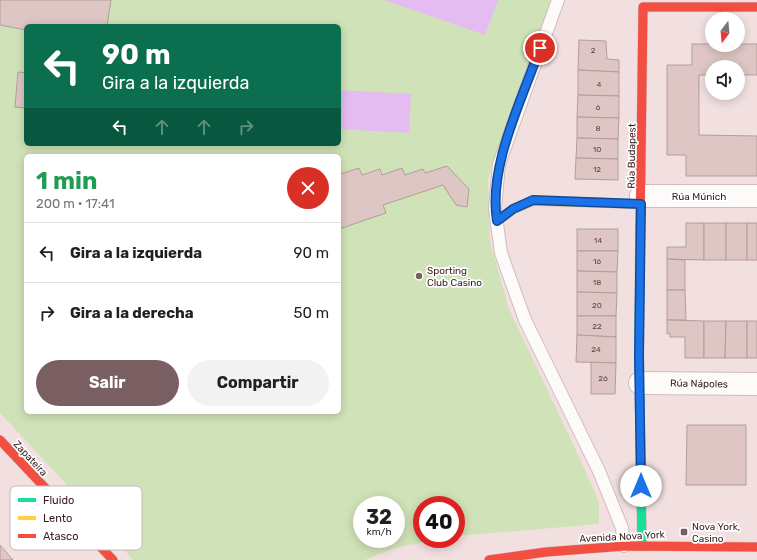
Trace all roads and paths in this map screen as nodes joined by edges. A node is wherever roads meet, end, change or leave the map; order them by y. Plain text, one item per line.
1 (558, 0) edge
2 (757, 7) edge
3 (757, 196) edge
4 (641, 200) junction
5 (497, 221) junction
6 (640, 383) junction
7 (757, 384) edge
8 (0, 440) edge
9 (43, 486) edge
10 (624, 546) junction
11 (642, 546) junction
12 (757, 547) edge
13 (104, 550) edge
14 (113, 560) edge
15 (489, 560) edge

1 - 5 lane
2 - 4 street, Rúa Budapest
3 - 4 street, Rúa Múnich
4 - 5 street
4 - 6 street, Rúa Budapest
5 - 10 lane
6 - 7 street, Rúa Nápoles
6 - 11 street, Rúa Budapest
8 - 9 street, Zapateira
10 - 11 street, Avenida Nova York
10 - 15 street, Avenida Nova York
11 - 12 street, Avenida Nova York
13 - 14 street, Zapateira

